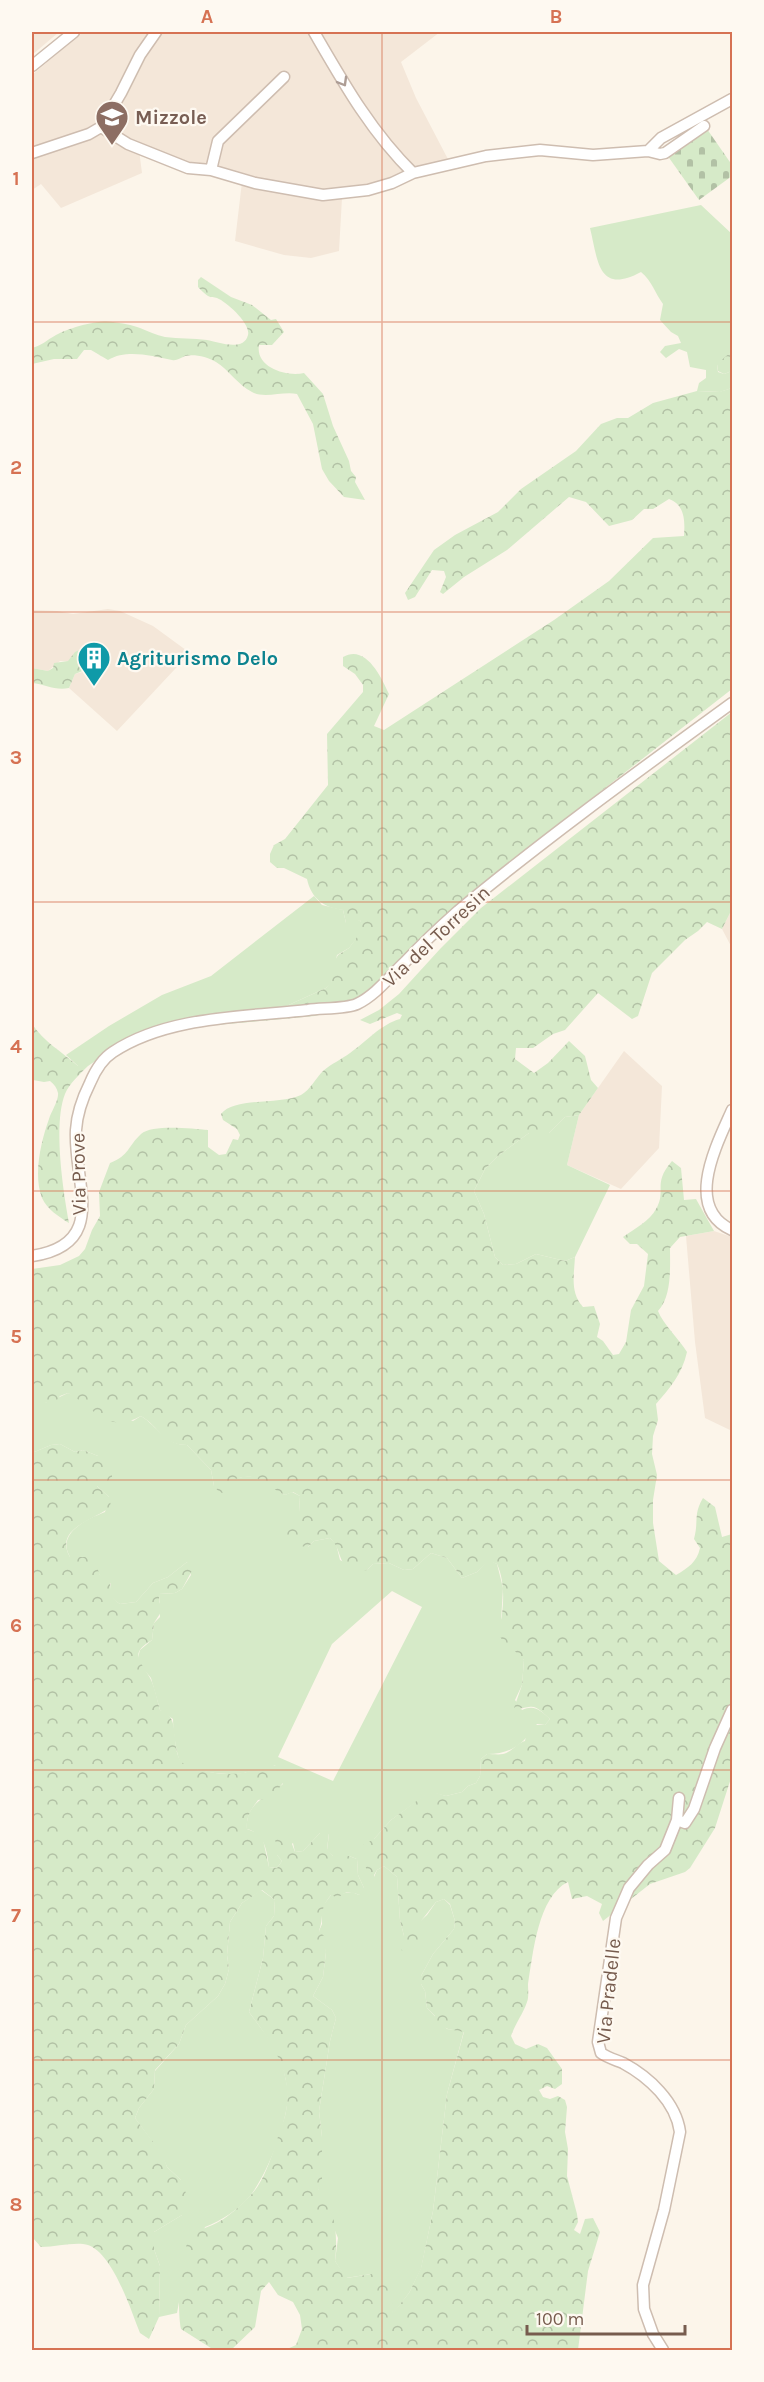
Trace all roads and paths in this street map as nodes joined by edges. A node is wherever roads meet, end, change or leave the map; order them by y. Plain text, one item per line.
1 (74, 32) edge
2 (156, 32) edge
3 (314, 32) edge
4 (32, 66) edge
5 (284, 77) dead end
6 (732, 99) edge
7 (704, 126) dead end
8 (101, 127) junction
9 (648, 152) junction
10 (32, 153) edge
11 (211, 170) junction
12 (413, 173) junction
13 (732, 702) edge
14 (97, 1066) joint
15 (732, 1110) edge
16 (732, 1230) edge
17 (32, 1256) edge
18 (732, 1710) edge
19 (680, 1798) dead end
20 (677, 1820) junction
21 (663, 2350) edge

1 - 4 street
2 - 8 street
3 -> 12 street
5 - 11 street
6 - 9 street
7 - 9 street
8 - 10 street
8 - 11 street
9 - 12 street
11 - 12 street
13 - 14 street, Via del Torresin
14 - 17 street, Via Prove
15 - 16 street
18 - 20 street, Via Pradelle
19 - 20 street, Via Pradelle
20 - 21 street, Via Pradelle

